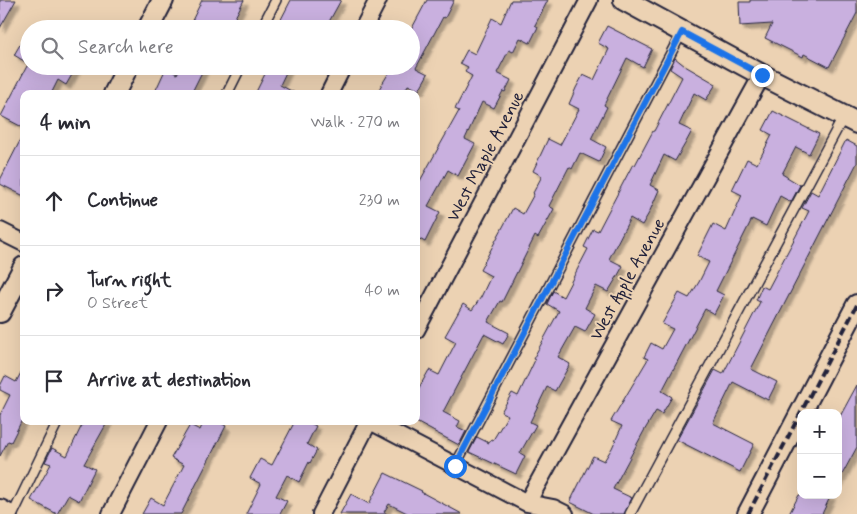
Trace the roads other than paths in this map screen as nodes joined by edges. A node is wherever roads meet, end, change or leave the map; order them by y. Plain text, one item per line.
1 (163, 0) edge
2 (276, 0) edge
3 (378, 0) edge
4 (589, 0) edge
5 (624, 0) edge
6 (153, 20) edge
7 (266, 20) edge
8 (368, 20) edge
9 (682, 32) junction
10 (124, 75) edge
11 (236, 75) edge
12 (338, 75) edge
13 (762, 75) junction
14 (116, 90) edge
15 (229, 90) edge
16 (331, 90) edge
17 (850, 119) edge
18 (0, 231) edge
19 (20, 241) edge
20 (20, 274) edge
21 (857, 305) edge
22 (0, 312) edge
23 (420, 322) edge
24 (56, 425) edge
25 (157, 425) edge
26 (367, 425) edge
27 (377, 425) edge
28 (455, 466) junction
29 (527, 503) junction
30 (0, 510) edge
31 (7, 514) edge
32 (13, 514) edge
33 (111, 514) edge
34 (321, 514) edge
35 (565, 514) edge
36 (630, 514) edge
37 (748, 514) edge

1 - 6 street
2 - 7 lane
3 - 8 street
4 - 23 street, West Maple Avenue
5 - 9 street
9 - 13 street
9 - 28 lane
10 - 14 street
11 - 15 lane
12 - 16 street
13 - 17 street
13 - 29 street, West Apple Avenue
17 - 36 lane
18 - 19 street
20 - 22 street
21 - 37 street
24 - 32 lane
25 - 33 street
26 - 34 street
27 - 28 street
28 - 29 street
29 - 35 street
30 - 31 street

